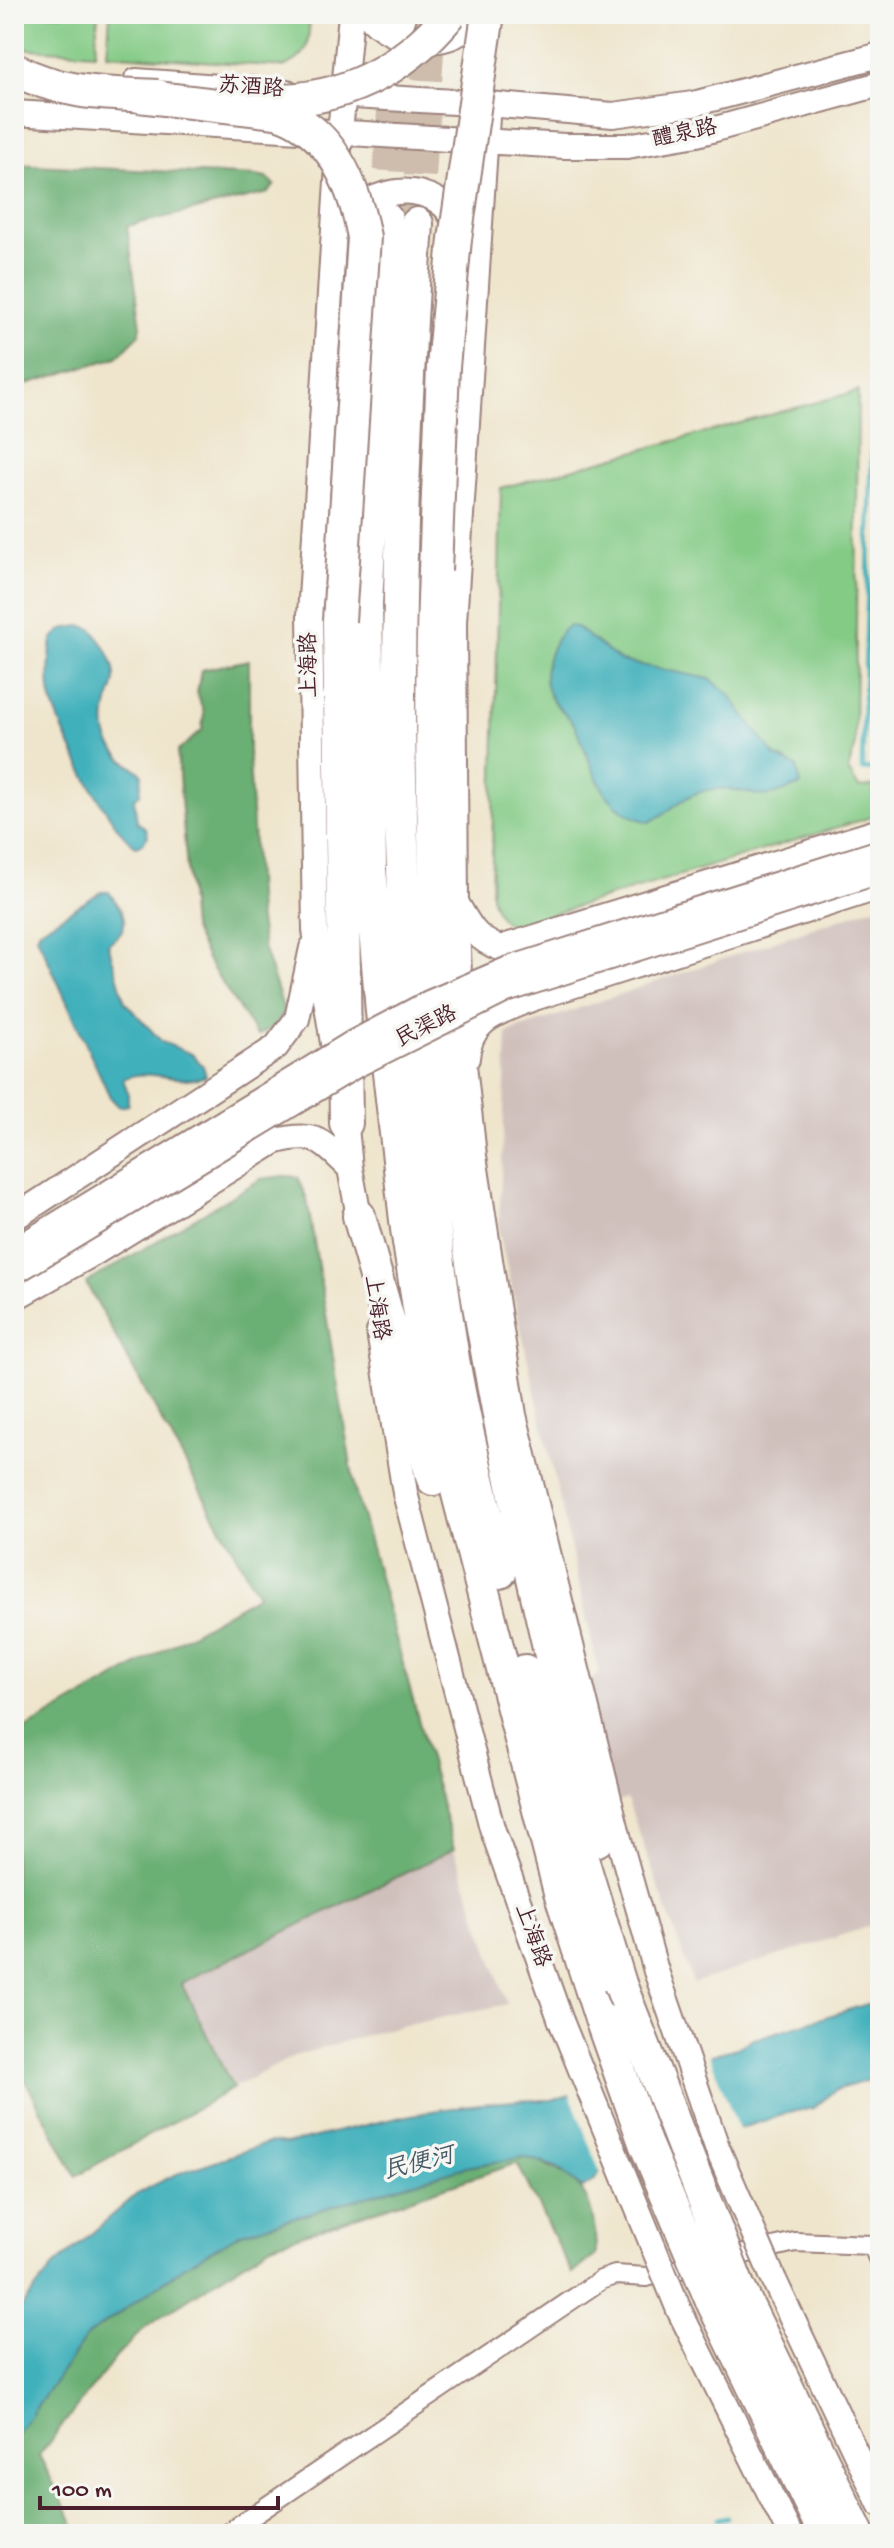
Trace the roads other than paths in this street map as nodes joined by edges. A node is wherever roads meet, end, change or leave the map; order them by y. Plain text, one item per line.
1 (351, 14) edge
2 (477, 14) edge
3 (488, 14) edge
4 (496, 14) edge
5 (413, 16) edge
6 (880, 55) edge
7 (14, 71) edge
8 (880, 84) edge
9 (139, 96) junction
10 (343, 96) junction
11 (488, 104) junction
12 (14, 113) edge
13 (340, 133) junction
14 (485, 141) junction
15 (326, 357) junction
16 (471, 357) junction
17 (880, 831) edge
18 (880, 852) edge
19 (880, 871) edge
20 (880, 887) edge
21 (456, 902) junction
22 (315, 930) junction
23 (466, 1088) junction
24 (346, 1123) junction
25 (350, 1168) junction
26 (359, 1216) junction
27 (14, 1218) edge
28 (14, 1251) edge
29 (14, 1272) edge
30 (14, 1298) edge
31 (560, 1892) junction
32 (637, 1979) junction
33 (880, 2263) edge
34 (724, 2292) junction
35 (880, 2504) edge
36 (226, 2534) edge
37 (790, 2534) edge
38 (825, 2534) edge
39 (858, 2534) edge

1 - 10 main road, 上海路
2 - 5 main road
3 - 32 highway, bridge
4 - 11 main road, 上海路
5 - 9 highway, bridge
6 - 11 main road, 醴泉路
7 - 9 highway, bridge
7 - 10 main road, 苏酒路
8 - 14 main road, 醴泉路
9 - 24 highway, bridge
10 - 11 main road, 苏酒路
10 - 13 main road, 上海路
11 - 14 main road, 上海路
12 - 13 main road, 苏酒路
13 - 14 main road, 苏酒路
13 - 15 main road, 上海路
14 - 16 main road, 上海路
15 - 16 main road
15 - 22 main road, 上海路
16 - 21 main road, 上海路
17 - 21 main road
18 - 28 main road, 民渠路, bridge
19 - 29 main road, 民渠路, bridge
20 - 23 main road
21 - 23 main road, 上海路
22 - 24 main road, 上海路
22 - 27 main road
23 - 32 main road, 上海路
24 - 25 main road, 上海路
25 - 26 main road, 上海路
25 - 30 main road
26 - 31 highway
26 - 37 main road, 上海路, bridge
31 - 32 highway, 上海路
31 - 34 highway, 上海路, bridge
32 - 34 highway, 上海路, bridge
32 - 35 main road, 上海路, bridge
33 - 36 street
34 - 38 highway, 上海路
34 - 39 highway, 上海路

